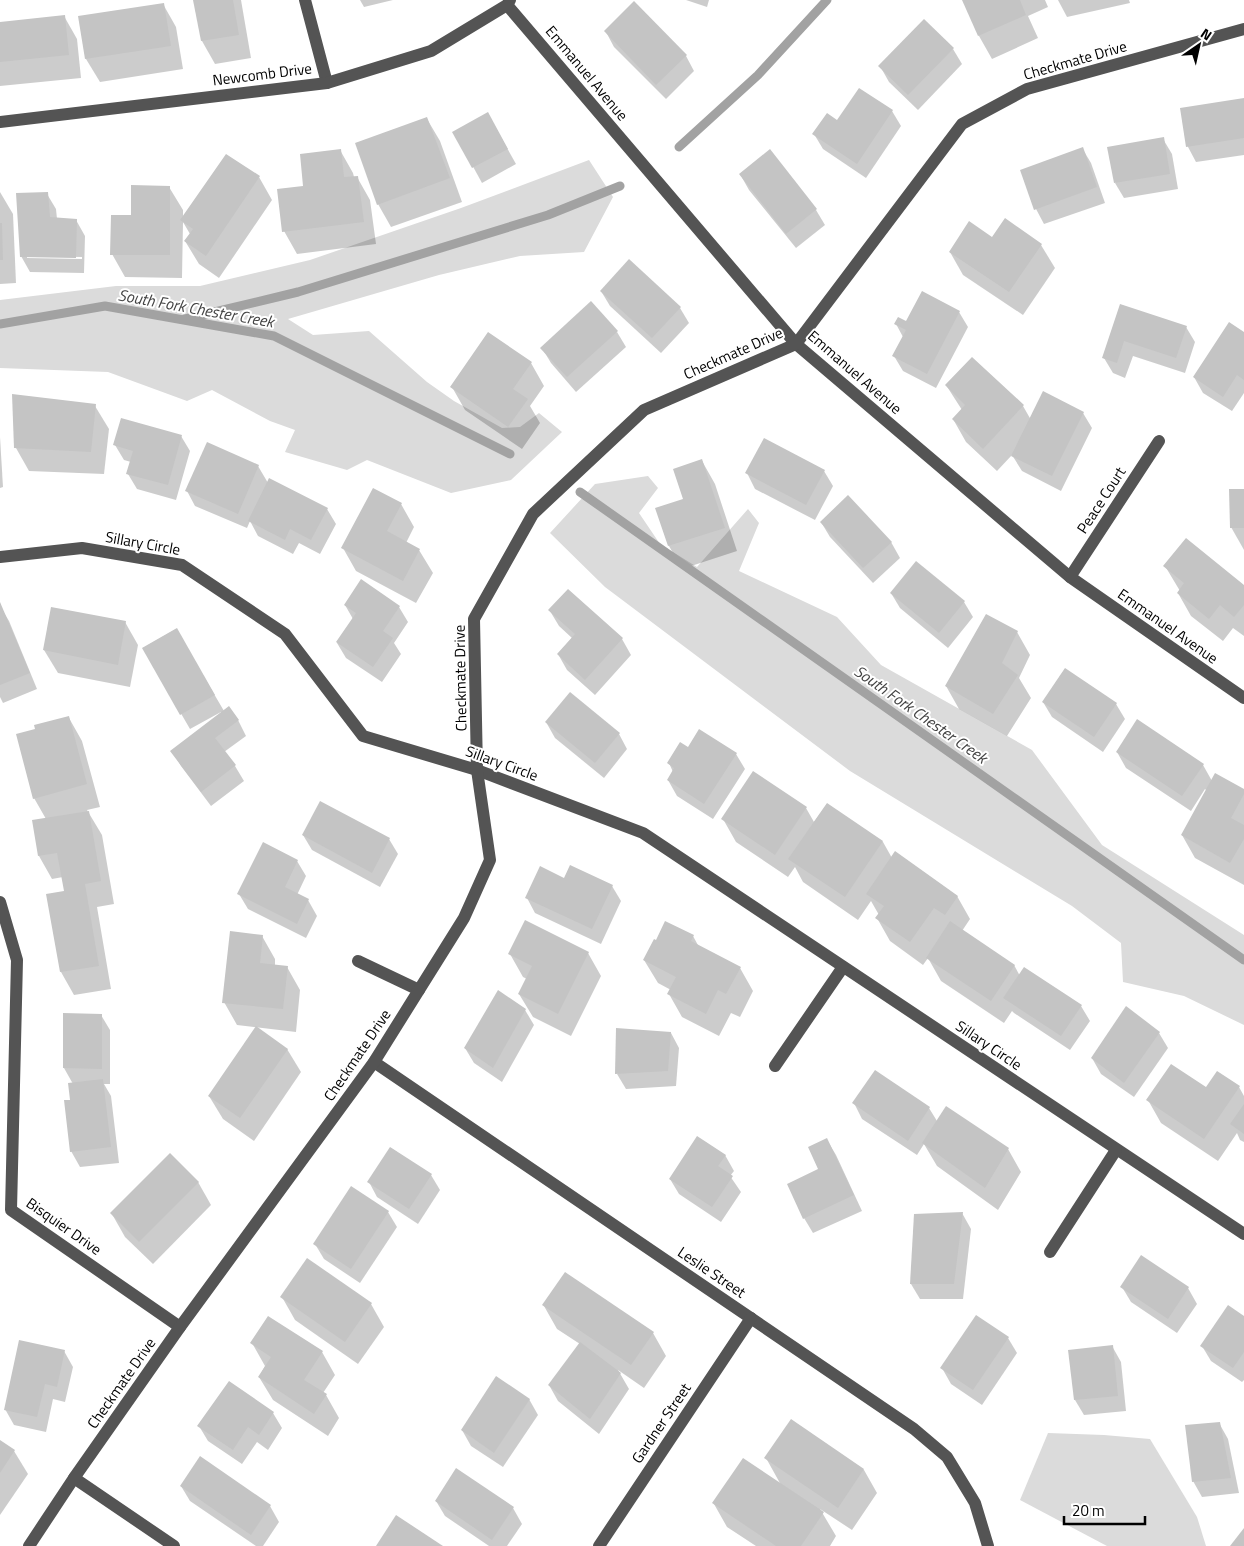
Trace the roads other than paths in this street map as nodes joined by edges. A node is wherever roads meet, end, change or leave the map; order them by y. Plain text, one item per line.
1 (305, 0) edge
2 (508, 2) edge
3 (1244, 30) edge
4 (327, 83) junction
5 (0, 122) edge
6 (796, 344) junction
7 (1159, 441) dead end
8 (0, 557) edge
9 (1070, 577) junction
10 (1244, 698) edge
11 (478, 770) junction
12 (0, 902) edge
13 (358, 961) dead end
14 (843, 967) junction
15 (419, 990) junction
16 (374, 1062) junction
17 (775, 1066) dead end
18 (1116, 1150) junction
19 (1244, 1234) edge
20 (1050, 1252) dead end
21 (751, 1318) junction
22 (180, 1327) junction
23 (74, 1478) junction
24 (29, 1546) edge
25 (174, 1546) edge
26 (599, 1546) edge
27 (988, 1546) edge

1 - 4 street
2 - 4 street, Newcomb Drive
2 - 6 street, Emmanuel Avenue
3 - 6 street, Checkmate Drive
4 - 5 street, Newcomb Drive
6 - 9 street, Emmanuel Avenue
6 - 11 street, Checkmate Drive
7 - 9 street, Peace Court
8 - 11 street, Sillary Circle
9 - 10 street, Emmanuel Avenue
11 - 14 street, Sillary Circle
11 - 15 street, Checkmate Drive
12 - 22 street, Bisquier Drive
13 - 15 street
14 - 17 street
14 - 18 street, Sillary Circle
15 - 16 street, Checkmate Drive
16 - 21 street, Leslie Street
16 - 22 street, Checkmate Drive
18 - 19 street, Sillary Circle
18 - 20 street
21 - 26 street, Gardner Street
21 - 27 street, Leslie Street
22 - 23 street, Checkmate Drive
23 - 24 street, Checkmate Drive
23 - 25 street

